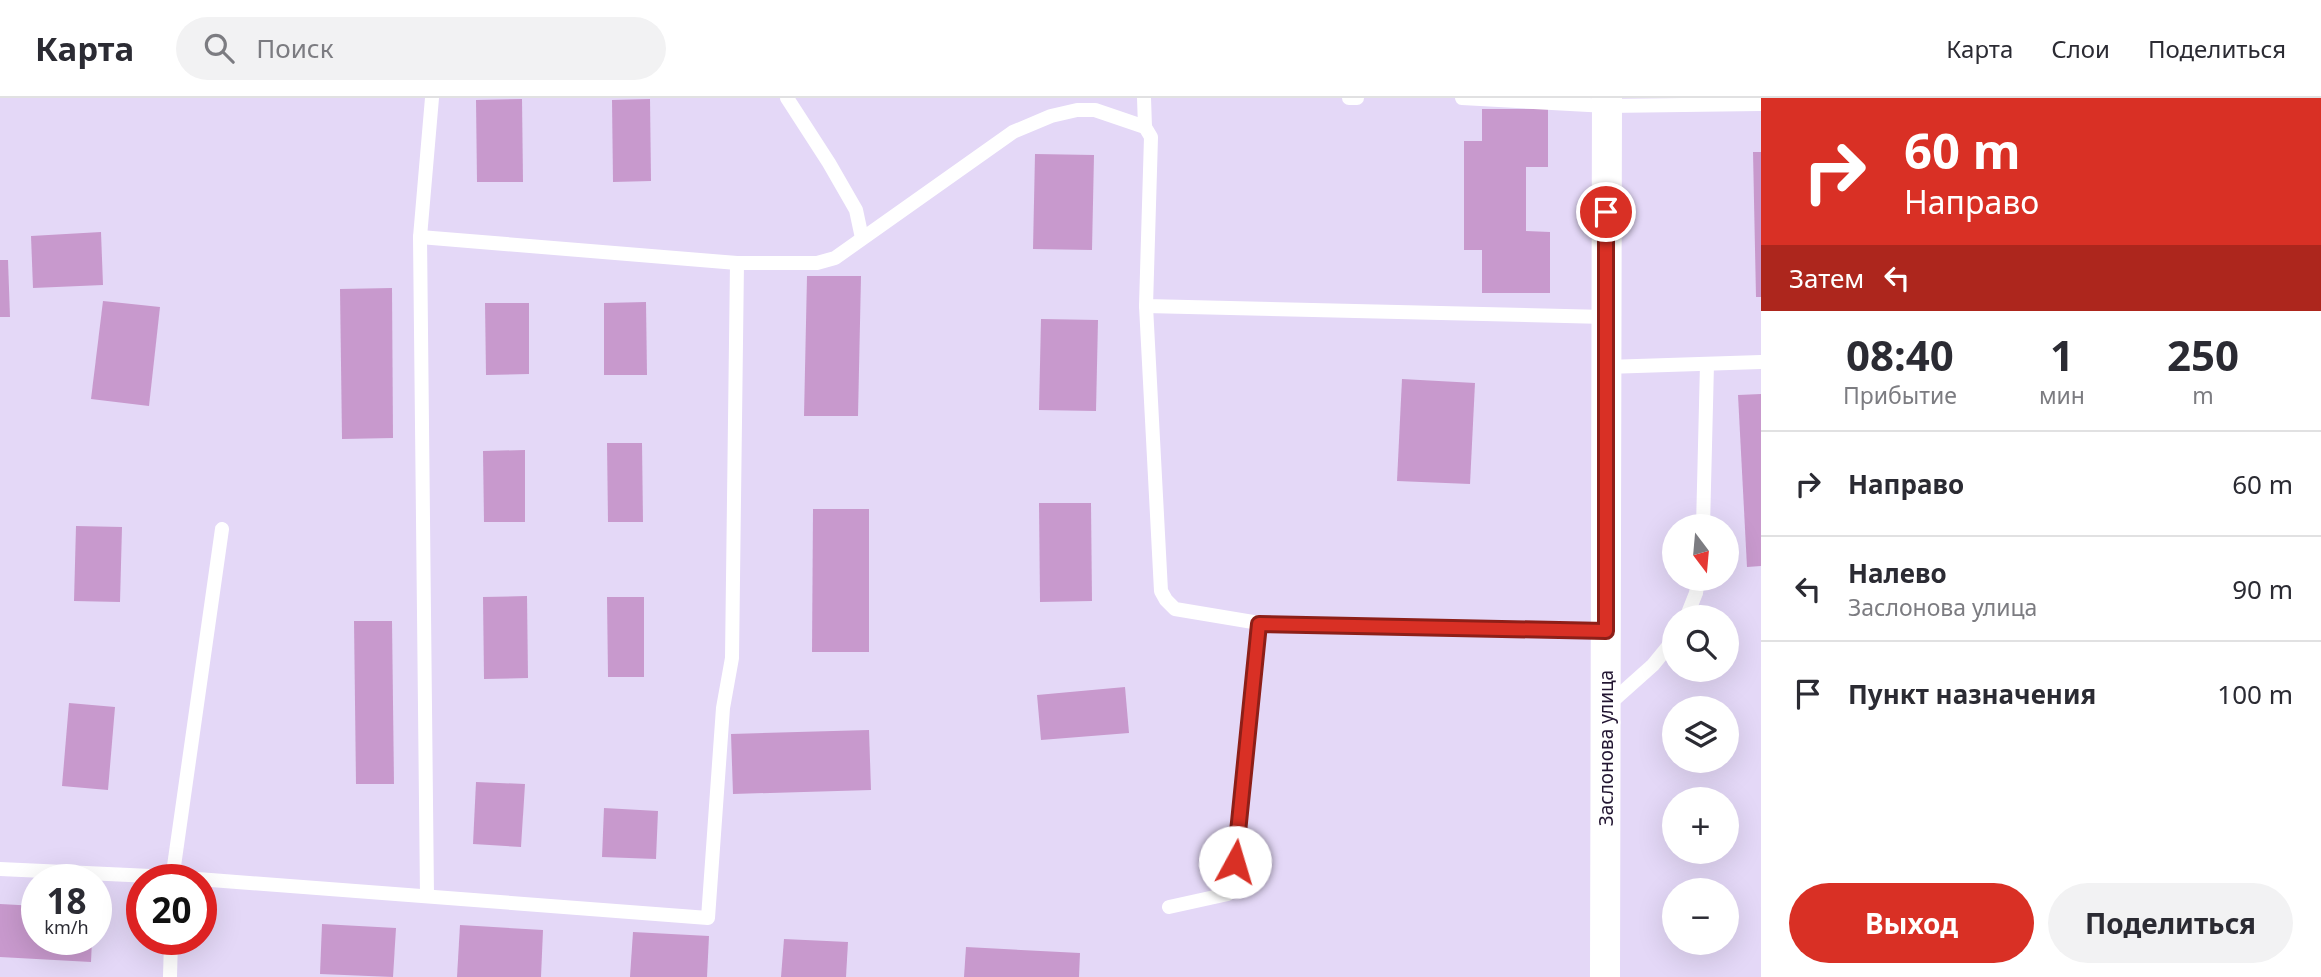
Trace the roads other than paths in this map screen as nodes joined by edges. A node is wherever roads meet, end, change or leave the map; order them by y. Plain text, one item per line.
1 (432, 98) edge
2 (787, 98) edge
3 (1144, 98) edge
4 (1349, 98) edge
5 (1357, 98) edge
6 (1462, 98) edge
7 (1607, 102) edge
8 (1761, 104) edge
9 (1145, 127) junction
10 (420, 237) junction
11 (862, 238) junction
12 (737, 264) junction
13 (1146, 306) junction
14 (1606, 317) junction
15 (1761, 362) edge
16 (1707, 364) junction
17 (1606, 367) junction
18 (1703, 514) edge
19 (222, 529) dead end
20 (1259, 624) junction
21 (1606, 631) junction
22 (1662, 654) edge
23 (1606, 706) junction
24 (174, 864) edge
25 (0, 869) edge
26 (126, 876) edge
27 (217, 882) edge
28 (427, 897) junction
29 (1169, 907) dead end
30 (171, 955) edge
31 (170, 977) edge
32 (1605, 977) edge

1 - 10 lane
2 - 11 lane
3 - 9 lane
4 - 5 lane
6 - 7 lane
7 - 8 lane
7 - 14 street, Заслонова улица
9 - 11 lane
9 - 13 lane
10 - 12 lane
10 - 28 lane
11 - 12 lane
12 - 28 lane
13 - 14 lane
13 - 20 lane
14 - 17 street, Заслонова улица
15 - 16 lane
16 - 17 lane
16 - 18 lane
17 - 21 street, Заслонова улица
19 - 24 lane
20 - 21 lane
20 - 29 lane
21 - 23 street, Заслонова улица
22 - 23 lane
23 - 32 street, Заслонова улица
25 - 26 lane
27 - 28 lane
30 - 31 lane

